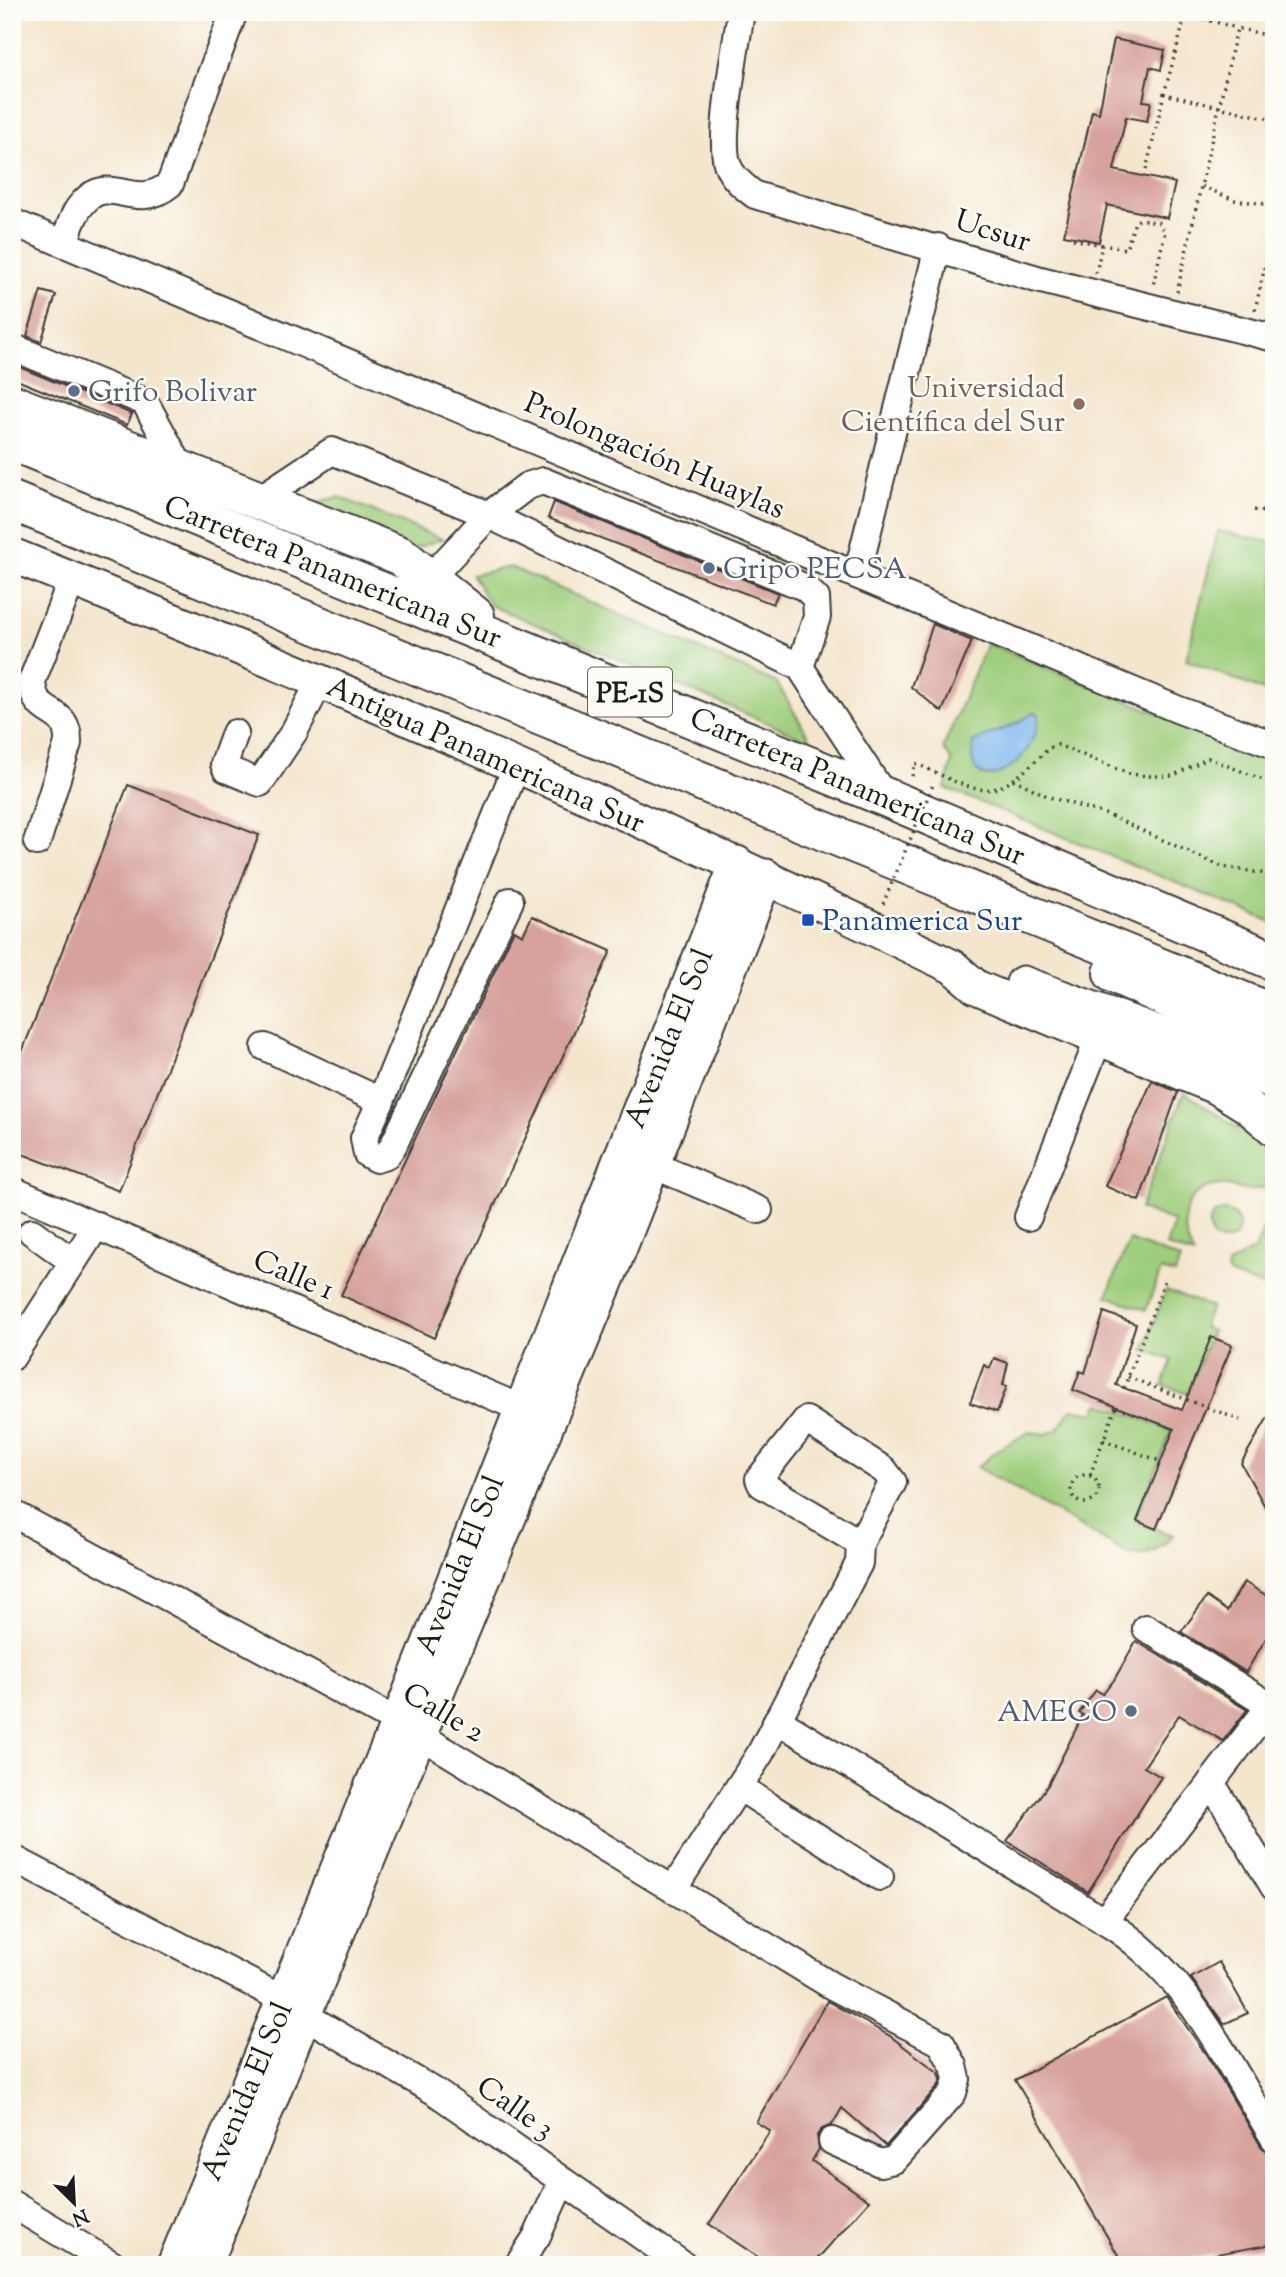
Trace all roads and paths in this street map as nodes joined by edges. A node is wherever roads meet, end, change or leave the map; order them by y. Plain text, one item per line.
1 (234, 12) edge
2 (741, 12) edge
3 (1237, 28) junction
4 (1274, 37) edge
5 (1164, 94) junction
6 (1219, 108) junction
7 (1274, 120) edge
8 (1146, 170) dead end
9 (1201, 186) junction
10 (1274, 205) edge
11 (12, 222) edge
12 (1274, 227) edge
13 (1073, 239) dead end
14 (64, 243) junction
15 (1102, 245) junction
16 (938, 247) junction
17 (1096, 276) dead end
18 (1153, 288) dead end
19 (1172, 315) junction
20 (1262, 335) edge
21 (12, 347) edge
22 (12, 404) edge
23 (12, 440) edge
24 (182, 470) junction
25 (258, 500) junction
26 (12, 501) edge
27 (1254, 510) dead end
28 (1274, 514) edge
29 (489, 515) junction
30 (12, 555) edge
31 (857, 575) junction
32 (72, 579) junction
33 (429, 579) junction
34 (506, 642) junction
35 (800, 667) junction
36 (320, 681) junction
37 (235, 733) dead end
38 (1274, 745) edge
39 (516, 767) junction
40 (1013, 779) junction
41 (1274, 784) edge
42 (933, 785) dead end
43 (897, 786) junction
44 (37, 842) dead end
45 (751, 869) junction
46 (1274, 875) edge
47 (947, 879) junction
48 (510, 901) dead end
49 (883, 904) dead end
50 (1265, 954) edge
51 (953, 967) junction
52 (1274, 1014) edge
53 (1099, 1038) junction
54 (265, 1047) dead end
55 (1274, 1050) edge
56 (1274, 1084) edge
57 (381, 1101) junction
58 (1274, 1129) edge
59 (653, 1165) junction
60 (12, 1190) edge
61 (759, 1210) dead end
62 (1028, 1217) dead end
63 (97, 1225) junction
64 (32, 1232) dead end
65 (73, 1262) junction
66 (1165, 1280) dead end
67 (12, 1357) edge
68 (1128, 1377) junction
69 (1124, 1388) dead end
70 (1116, 1407) dead end
71 (536, 1415) junction
72 (1240, 1420) dead end
73 (1104, 1440) junction
74 (1160, 1461) dead end
75 (1090, 1475) junction
76 (12, 1513) edge
77 (860, 1543) junction
78 (1146, 1628) dead end
79 (1272, 1704) edge
80 (777, 1720) junction
81 (410, 1729) junction
82 (1211, 1782) junction
83 (739, 1787) junction
84 (12, 1858) edge
85 (880, 1877) dead end
86 (1274, 1887) edge
87 (674, 1888) junction
88 (1104, 1921) junction
89 (294, 2008) junction
90 (1274, 2138) edge
91 (832, 2141) dead end
92 (562, 2180) junction
93 (12, 2204) edge
94 (113, 2265) edge
95 (174, 2265) edge
96 (205, 2265) edge
97 (518, 2265) edge
98 (683, 2265) edge

1 - 14 street
2 - 16 street, Ucsur
3 - 4 path
3 - 5 path
3 - 6 path
5 - 6 path
5 - 8 path
6 - 7 path
6 - 9 path
9 - 10 path
9 - 19 path
11 - 14 street, Prolongación Huaylas
12 - 20 path
13 - 15 path
14 - 31 street, Prolongación Huaylas
15 - 17 path
15 - 18 path
16 - 19 street, Ucsur
16 - 31 street
19 - 20 street, Ucsur
21 - 24 street
22 - 24 highway
23 - 34 highway, Carretera Panamericana Sur / PE-1S
24 - 25 highway
25 - 29 street
25 - 33 highway
26 - 47 highway, Carretera Panamericana Sur / PE-1S
27 - 28 path
29 - 33 street
29 - 35 street
29 - 35 street
30 - 32 main road, Antigua Panamericana Sur
31 - 38 street, Prolongación Huaylas
32 - 36 main road, Antigua Panamericana Sur
32 - 44 street
33 - 34 highway
34 - 43 highway, Carretera Panamericana Sur / PE-1S
35 - 43 street
36 - 37 street
36 - 39 main road, Antigua Panamericana Sur
39 - 45 main road, Antigua Panamericana Sur
39 - 57 street
40 - 41 path
40 - 43 path
40 - 46 path
42 - 49 path, bridge
43 - 50 highway, Carretera Panamericana Sur / PE-1S
45 - 51 main road, Antigua Panamericana Sur
45 - 59 main road, Avenida El Sol
45 - 71 main road, Avenida El Sol
47 - 52 highway, Carretera Panamericana Sur / PE-1S
47 - 55 highway
48 - 57 street
51 - 53 main road, Antigua Panamericana Sur
51 - 56 main road, Antigua Panamericana Sur
53 - 58 main road, Antigua Panamericana Sur
53 - 62 street
54 - 57 street
59 - 61 street
59 - 71 main road, Avenida El Sol
60 - 63 street, Calle 1
63 - 65 street
63 - 71 street, Calle 1
64 - 65 street
65 - 67 street
66 - 68 path
68 - 69 path
68 - 72 path
70 - 73 path
71 - 81 main road, Avenida El Sol
73 - 74 path
73 - 75 path
75 - 75 path
76 - 81 street, Calle 2
77 - 77 street
77 - 80 street
78 - 79 street
79 - 82 street
80 - 83 street
80 - 88 street
81 - 87 street, Calle 2
81 - 89 main road, Avenida El Sol
82 - 86 street
82 - 88 street
83 - 85 street
83 - 87 street
84 - 89 street, Calle 3
87 - 91 street, Calle 2
88 - 90 street
89 - 92 street, Calle 3
89 - 95 main road, Avenida El Sol
89 - 96 main road, Avenida El Sol
92 - 97 street
92 - 98 street, Calle 3
93 - 94 street

